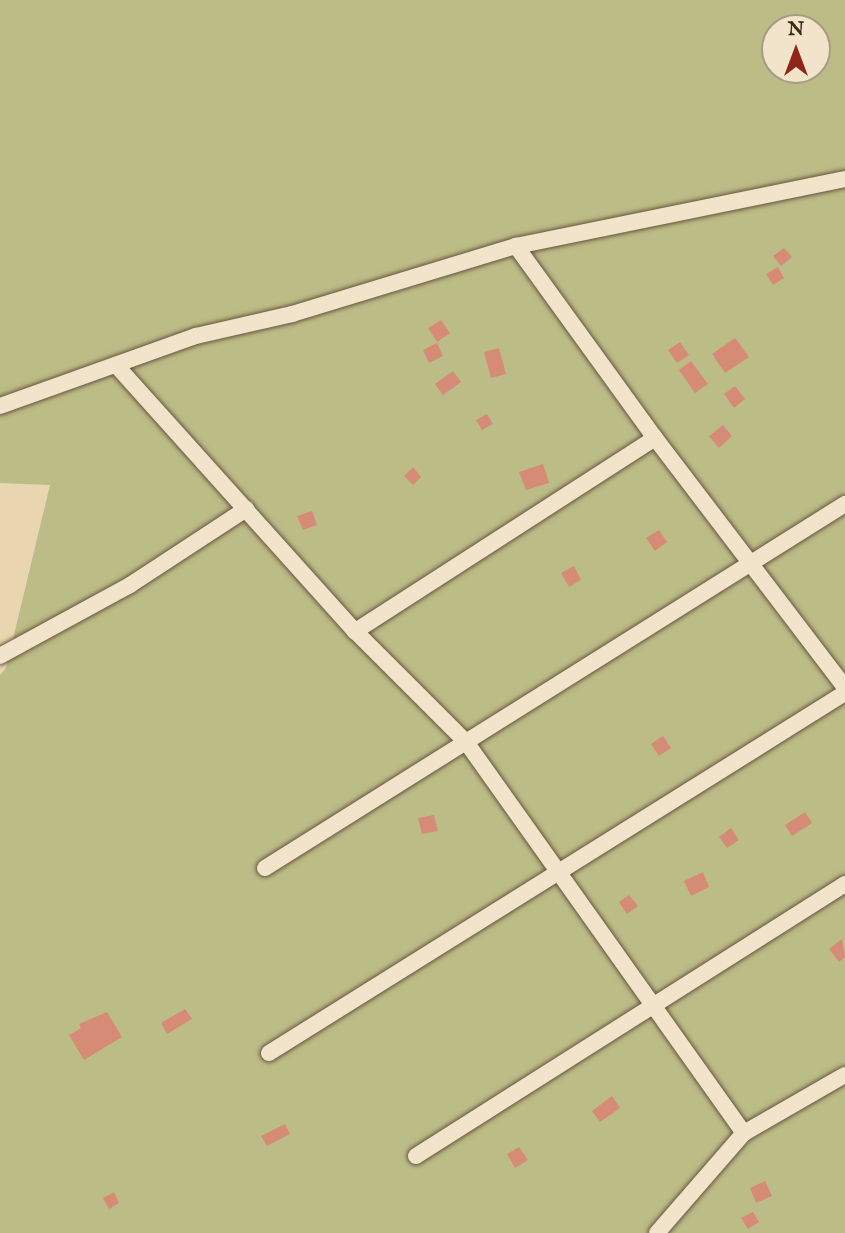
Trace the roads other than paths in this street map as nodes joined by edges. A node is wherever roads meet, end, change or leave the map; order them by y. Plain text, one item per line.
1 (845, 178) edge
2 (516, 246) junction
3 (116, 365) junction
4 (0, 407) edge
5 (655, 438) junction
6 (845, 504) edge
7 (246, 509) junction
8 (752, 562) junction
9 (355, 631) junction
10 (0, 656) edge
11 (845, 687) edge
12 (845, 693) edge
13 (466, 742) junction
14 (265, 868) dead end
15 (560, 871) junction
16 (845, 884) edge
17 (654, 1004) junction
18 (269, 1054) dead end
19 (845, 1075) edge
20 (744, 1133) junction
21 (416, 1156) dead end
22 (657, 1233) edge

1 - 2 street
2 - 3 street
2 - 5 street
3 - 4 street
3 - 7 street
5 - 8 street
5 - 9 street
6 - 8 street
7 - 9 street
7 - 10 street
8 - 11 street
8 - 13 street
9 - 13 street
12 - 15 street
13 - 14 street
13 - 15 street
15 - 17 street
15 - 18 street
16 - 17 street
17 - 20 street
17 - 21 street
19 - 20 street
20 - 22 street

